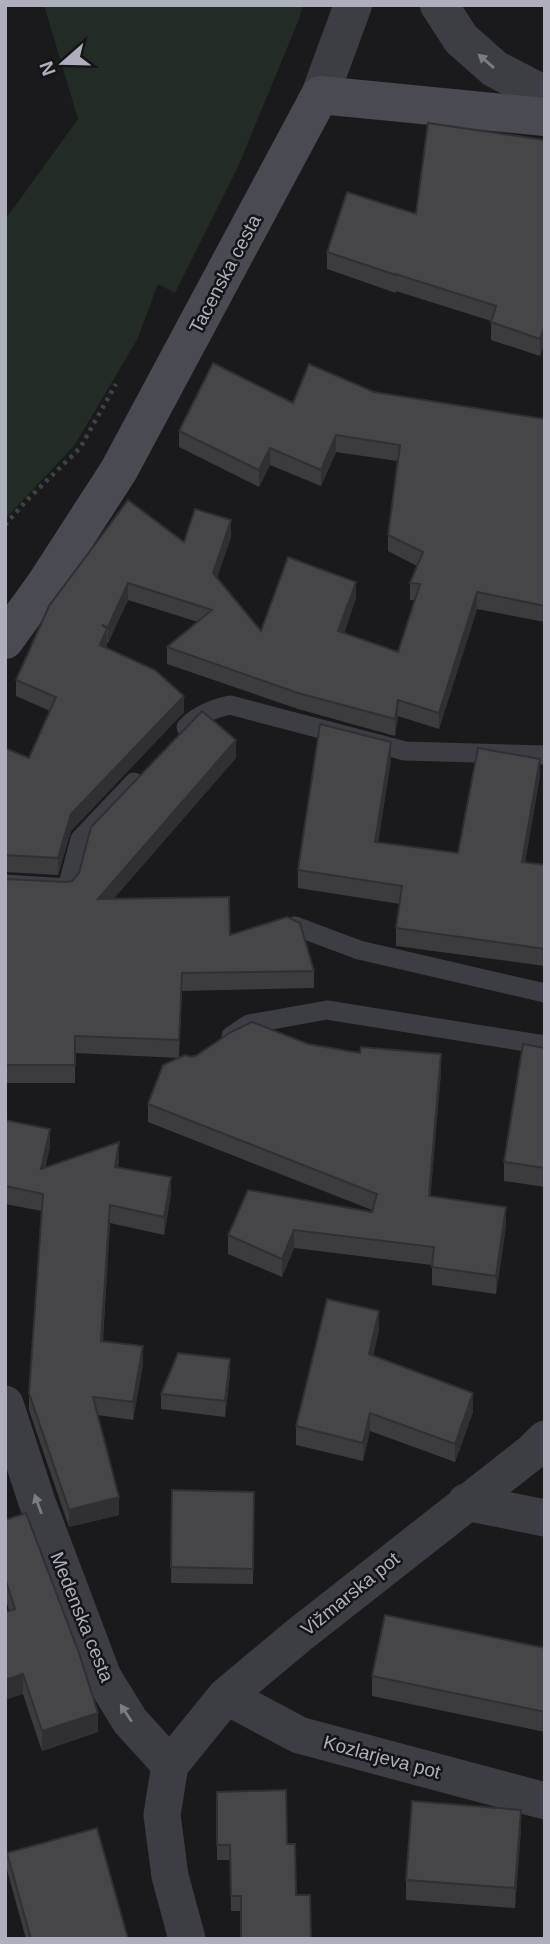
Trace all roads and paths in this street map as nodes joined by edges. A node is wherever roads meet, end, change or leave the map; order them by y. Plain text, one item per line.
1 (353, 5) edge
2 (439, 5) edge
3 (320, 95) junction
4 (545, 95) edge
5 (545, 117) edge
6 (122, 373) dead end
7 (5, 525) edge
8 (5, 640) edge
9 (176, 738) edge
10 (545, 755) edge
11 (147, 768) edge
12 (5, 884) edge
13 (295, 926) edge
14 (545, 993) edge
15 (220, 1043) edge
16 (545, 1045) edge
17 (5, 1404) edge
18 (545, 1438) edge
19 (466, 1502) junction
20 (545, 1518) edge
21 (226, 1696) junction
22 (170, 1765) junction
23 (545, 1801) edge
24 (187, 1939) edge

1 - 3 street
4 -> 2 street
3 - 5 main road
3 - 8 main road, Tacenska cesta
6 - 7 path
9 - 10 lane
11 - 12 lane
13 - 14 lane
15 - 16 lane
22 -> 17 street, Medenska cesta
18 - 19 street, Vižmarska pot
19 - 20 street
19 - 21 street, Vižmarska pot
21 - 22 street, Vižmarska pot
21 - 23 street, Kozlarjeva pot
22 - 24 street

